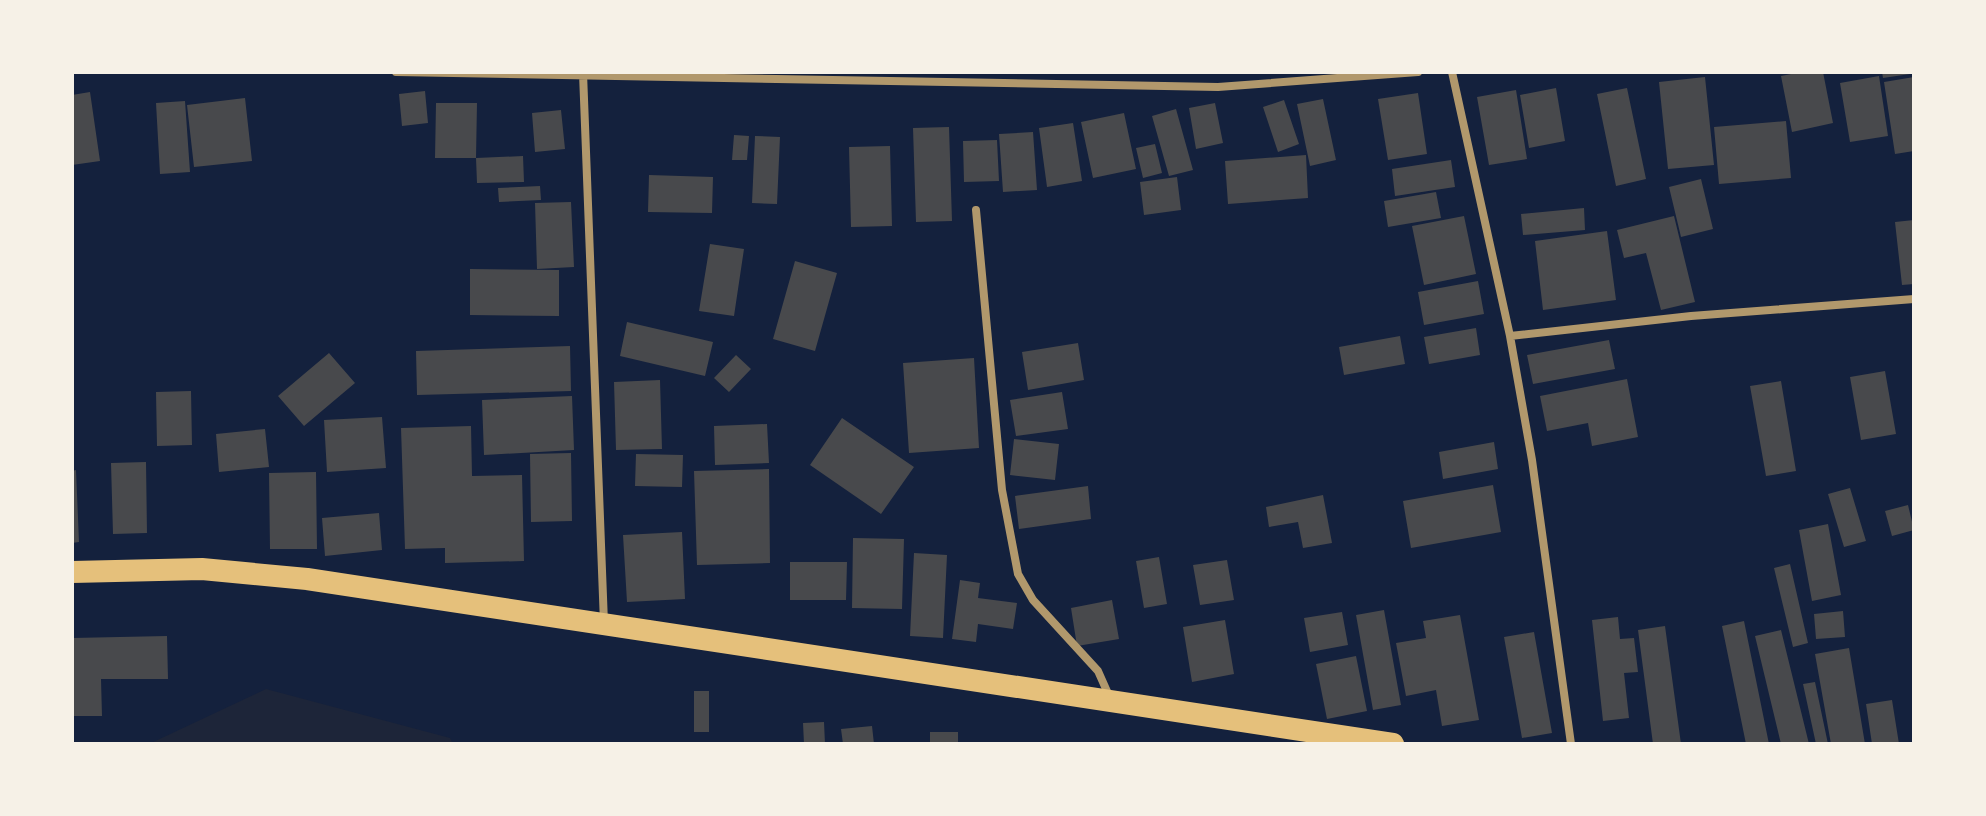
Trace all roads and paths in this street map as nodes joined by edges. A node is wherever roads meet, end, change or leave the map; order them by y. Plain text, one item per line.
1 (396, 72) edge
2 (1418, 72) edge
3 (1452, 72) edge
4 (583, 74) edge
5 (976, 210) dead end
6 (1914, 299) edge
7 (1510, 336) junction
8 (72, 572) edge
9 (604, 624) junction
10 (1110, 699) junction
11 (1393, 744) edge
12 (1571, 744) edge

1 - 4 street
2 - 4 street
3 - 7 street
4 - 9 street
5 - 10 street
6 - 7 street
7 - 12 street
8 - 9 highway
9 - 10 highway
10 - 11 highway

